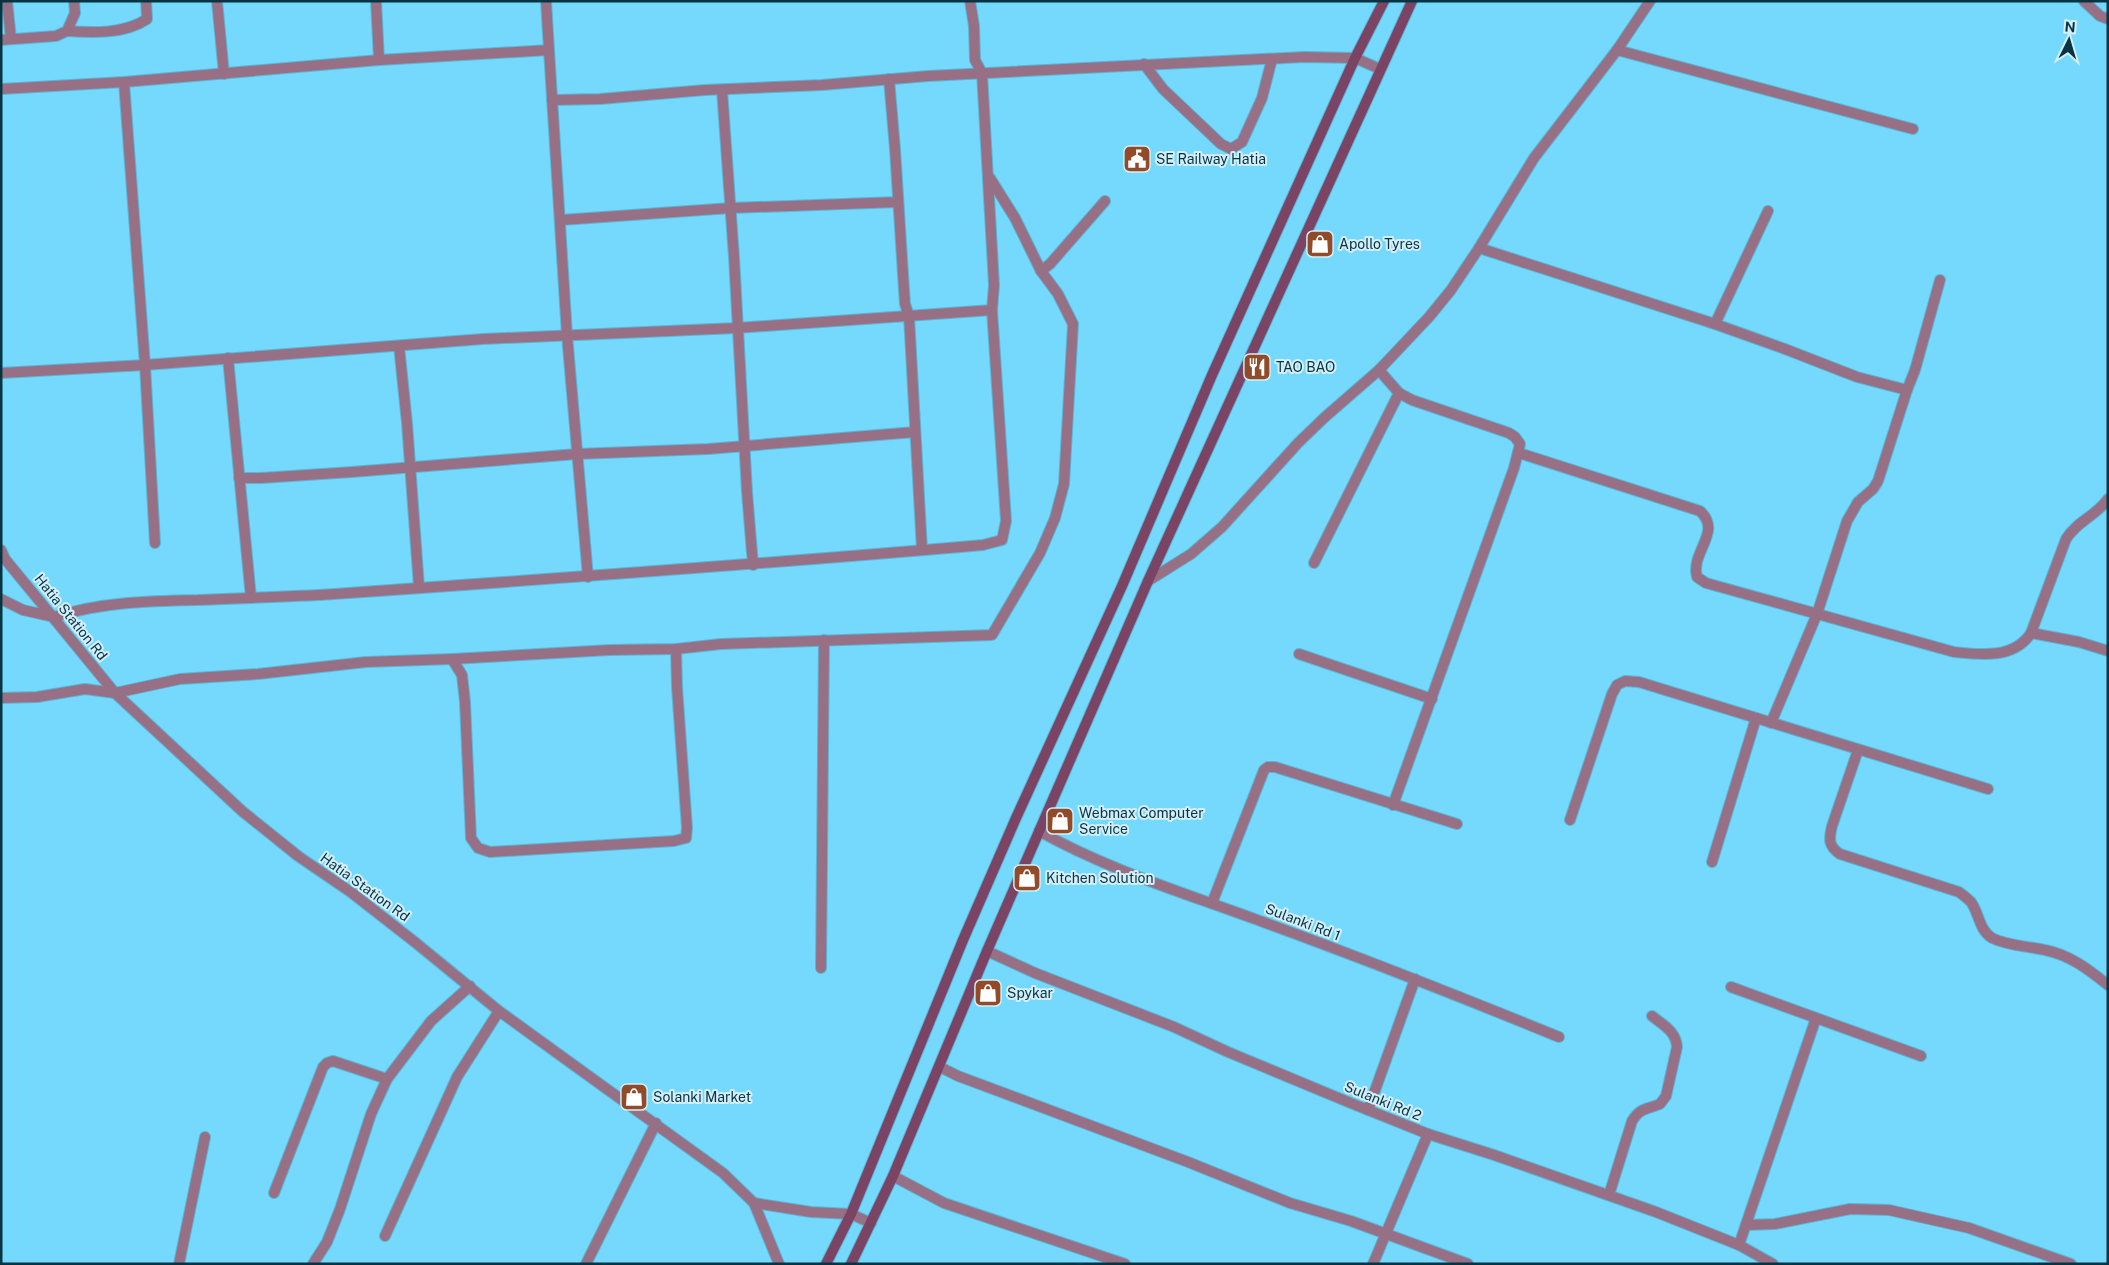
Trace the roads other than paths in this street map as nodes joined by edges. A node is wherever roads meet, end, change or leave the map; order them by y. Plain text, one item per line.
1 (7, 1) edge
2 (74, 1) edge
3 (146, 1) edge
4 (217, 1) edge
5 (376, 1) edge
6 (546, 1) edge
7 (970, 1) edge
8 (1384, 1) edge
9 (1412, 1) edge
10 (1650, 1) edge
11 (2084, 1) edge
12 (2108, 19) edge
13 (68, 31) junction
14 (6, 40) edge
15 (549, 50) junction
16 (1617, 50) junction
17 (1355, 58) junction
18 (1272, 59) junction
19 (379, 60) junction
20 (1144, 64) junction
21 (1380, 69) junction
22 (982, 73) junction
23 (224, 74) junction
24 (889, 79) junction
25 (124, 82) junction
26 (1, 89) edge
27 (722, 90) junction
28 (552, 100) junction
29 (1913, 129) dead end
30 (988, 176) junction
31 (1105, 201) dead end
32 (898, 202) junction
33 (731, 208) junction
34 (1768, 211) dead end
35 (561, 220) junction
36 (1479, 248) junction
37 (1041, 271) junction
38 (1940, 280) dead end
39 (992, 310) junction
40 (909, 316) junction
41 (1715, 324) junction
42 (737, 328) junction
43 (567, 335) junction
44 (398, 346) junction
45 (228, 358) junction
46 (145, 365) junction
47 (1379, 370) junction
48 (1, 373) edge
49 (1907, 390) junction
50 (1399, 393) junction
51 (915, 432) junction
52 (744, 446) junction
53 (1519, 453) junction
54 (577, 454) junction
55 (409, 467) junction
56 (239, 478) junction
57 (2108, 499) edge
58 (155, 543) dead end
59 (1, 550) edge
60 (922, 550) junction
61 (1314, 563) dead end
62 (753, 564) junction
63 (588, 576) junction
64 (1148, 581) junction
65 (419, 587) junction
66 (251, 598) junction
67 (3, 603) edge
68 (1817, 614) junction
69 (54, 617) junction
70 (2031, 633) junction
71 (824, 640) junction
72 (676, 648) junction
73 (2108, 651) edge
74 (1299, 654) dead end
75 (452, 659) junction
76 (115, 693) junction
77 (1, 698) edge
78 (1432, 699) junction
79 (1756, 718) junction
80 (1771, 723) junction
81 (1858, 750) junction
82 (1988, 789) dead end
83 (1394, 805) junction
84 (1570, 820) dead end
85 (1457, 824) dead end
86 (1039, 831) junction
87 (1712, 862) dead end
88 (1212, 903) junction
89 (987, 951) junction
90 (821, 968) dead end
91 (1415, 979) junction
92 (2108, 985) edge
93 (470, 986) junction
94 (1731, 987) dead end
95 (499, 1011) junction
96 (1652, 1016) dead end
97 (1816, 1018) junction
98 (1559, 1037) dead end
99 (1921, 1056) dead end
100 (940, 1067) junction
101 (387, 1079) junction
102 (1368, 1110) junction
103 (656, 1123) junction
104 (1428, 1134) junction
105 (205, 1137) dead end
106 (893, 1176) junction
107 (274, 1193) dead end
108 (1609, 1195) junction
109 (754, 1203) junction
110 (851, 1214) junction
111 (871, 1223) junction
112 (1746, 1225) junction
113 (1385, 1234) junction
114 (385, 1236) dead end
115 (1739, 1245) junction
116 (179, 1264) edge
117 (314, 1264) edge
118 (586, 1264) edge
119 (779, 1264) edge
120 (826, 1264) edge
121 (851, 1264) edge
122 (1125, 1264) edge
123 (1373, 1264) edge
124 (1468, 1264) edge
125 (1773, 1264) edge
126 (2071, 1264) edge

1 - 14 street
2 - 13 street
3 - 13 street
4 - 23 street
5 - 19 street
6 - 15 street
7 - 22 street
8 - 17 main road
9 - 21 main road
10 - 16 street
11 - 12 street
13 - 14 street
15 - 19 street
15 - 28 street
16 - 29 street
16 - 36 street
17 - 18 street
17 - 21 street
17 - 110 main road
18 - 20 street
18 - 20 street
19 - 23 street
20 - 22 street
21 - 64 main road
22 - 24 street
22 - 30 street
23 - 25 street
24 - 27 street
24 - 32 street
25 - 26 street
25 - 46 street
27 - 28 street
27 - 33 street
28 - 35 street
30 - 37 street
30 - 39 street
31 - 37 street
32 - 33 street
32 - 40 street
33 - 35 street
33 - 42 street
34 - 41 street
35 - 43 street
36 - 41 street
36 - 47 street
37 - 71 street
38 - 49 street
39 - 40 street
39 - 60 street
40 - 42 street
40 - 51 street
41 - 49 street
42 - 43 street
42 - 52 street
43 - 44 street
43 - 54 street
44 - 45 street
44 - 55 street
45 - 46 street
45 - 56 street
46 - 48 street
46 - 58 street
47 - 50 street
47 - 64 street
49 - 68 street
50 - 53 street
50 - 61 street
51 - 52 street
51 - 60 street
52 - 54 street
52 - 62 street
53 - 68 street
53 - 78 street
54 - 55 street
54 - 63 street
55 - 56 street
55 - 65 street
56 - 66 street
57 - 70 street
59 - 69 street, Hatia Station Rd
60 - 62 street
62 - 63 street
63 - 65 street
64 - 86 main road
65 - 66 street
66 - 69 street
67 - 69 street
68 - 70 street
68 - 80 street
69 - 76 street, Hatia Station Rd
70 - 73 street
71 - 72 street
71 - 90 street
72 - 75 street
72 - 75 street
74 - 78 street
75 - 76 street
76 - 77 street
76 - 93 street, Hatia Station Rd
78 - 83 street
79 - 80 street
79 - 84 street
79 - 87 street
80 - 81 street
81 - 82 street
81 - 92 street
83 - 85 street
83 - 88 street
86 - 88 street, Sulanki Rd 1
86 - 89 main road
88 - 91 street, Sulanki Rd 1
89 - 100 main road
89 - 102 street, Sulanki Rd 2
91 - 98 street, Sulanki Rd 1
91 - 102 street
93 - 95 street, Hatia Station Rd
93 - 101 street
94 - 97 street
95 - 103 street, Hatia Station Rd
95 - 114 street
96 - 108 street
97 - 99 street
97 - 112 street
100 - 106 main road
100 - 113 street
101 - 107 street
101 - 117 street
102 - 104 street, Sulanki Rd 2
103 - 109 street, Hatia Station Rd
103 - 118 street
104 - 108 street, Sulanki Rd 2
104 - 113 street
105 - 116 street
106 - 111 main road
106 - 122 street
108 - 115 street, Sulanki Rd 2
109 - 110 street
109 - 119 street
110 - 111 street
110 - 120 main road
111 - 121 main road
112 - 115 street
112 - 126 street
113 - 123 street
113 - 124 street
115 - 125 street, Sulanki Rd 2

